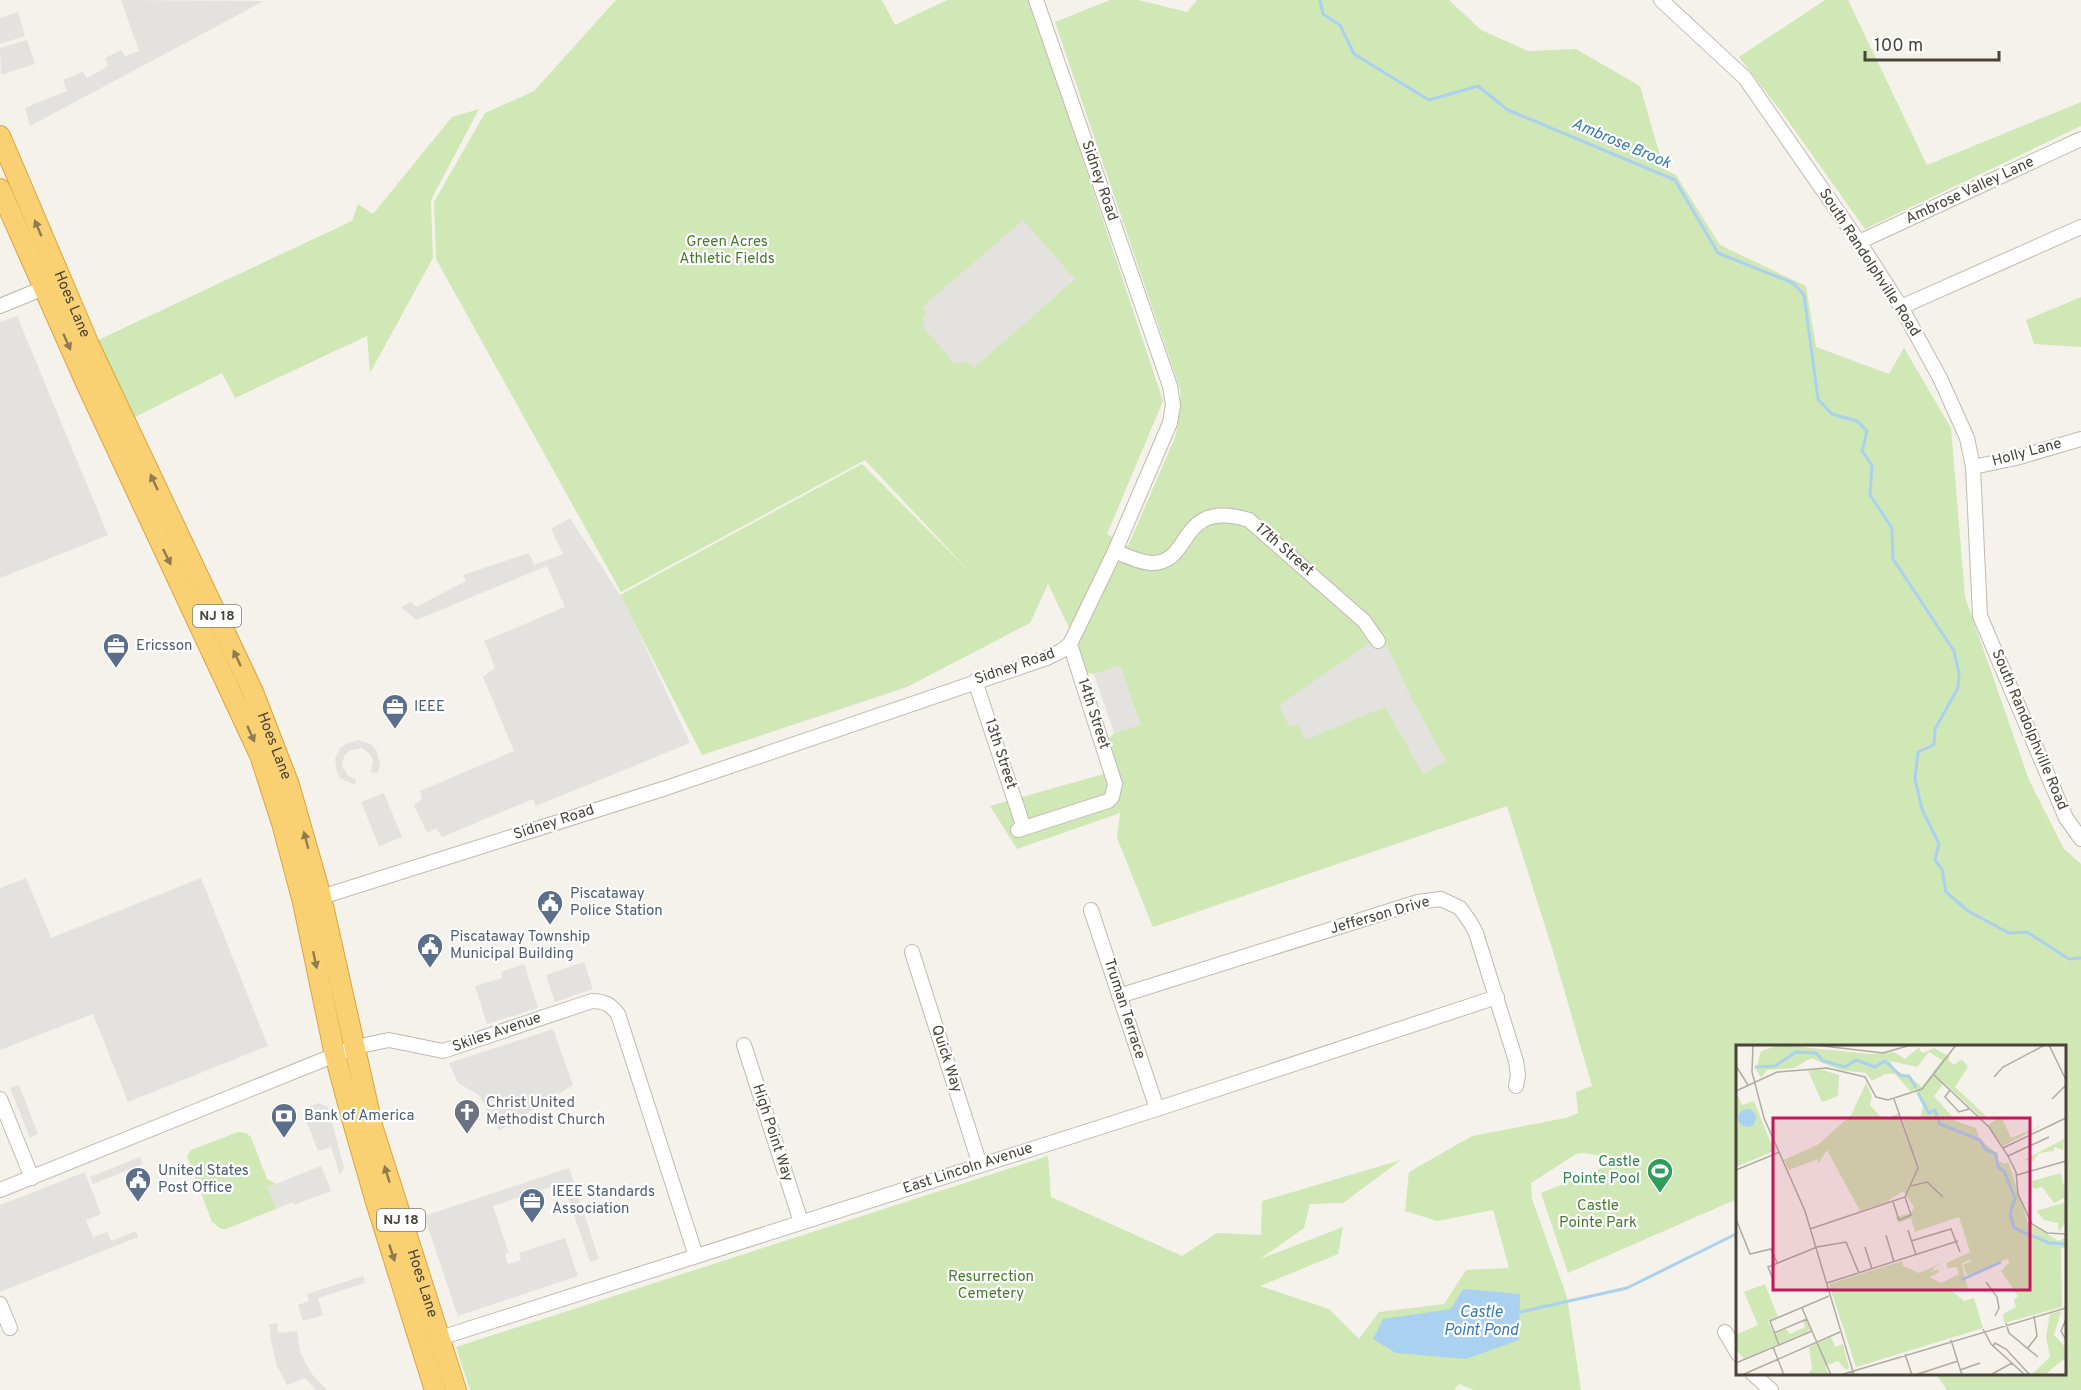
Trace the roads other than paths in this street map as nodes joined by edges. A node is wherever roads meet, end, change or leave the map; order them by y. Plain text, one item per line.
1 (1036, 0) edge
2 (1661, 0) edge
3 (0, 136) edge
4 (2081, 139) edge
5 (0, 189) edge
6 (2081, 227) edge
7 (1859, 242) junction
8 (52, 285) junction
9 (0, 306) edge
10 (1901, 307) junction
11 (2081, 439) edge
12 (1973, 467) junction
13 (1114, 551) junction
14 (1378, 641) dead end
15 (1070, 644) junction
16 (975, 681) junction
17 (1021, 829) joint
18 (2081, 839) edge
19 (312, 900) junction
20 (1091, 910) dead end
21 (912, 952) dead end
22 (1119, 996) junction
23 (1497, 998) junction
24 (744, 1045) dead end
25 (355, 1047) junction
26 (335, 1055) junction
27 (1516, 1086) dead end
28 (0, 1099) edge
29 (1157, 1109) junction
30 (980, 1165) junction
31 (32, 1178) junction
32 (0, 1190) edge
33 (801, 1222) junction
34 (696, 1256) junction
35 (0, 1304) edge
36 (10, 1328) dead end
37 (1725, 1332) dead end
38 (440, 1338) junction
39 (1736, 1352) edge
40 (1754, 1375) edge
41 (435, 1390) edge
42 (456, 1390) edge
43 (1771, 1390) edge

1 - 13 street, Sidney Road
2 - 7 street, South Randolphville Road
8 -> 3 highway, Hoes Lane / NJ 18
4 - 7 street, Ambrose Valley Lane
5 - 8 highway, Hoes Lane / NJ 18
6 - 10 street
7 - 10 street, South Randolphville Road
8 - 9 street
8 - 19 highway, Hoes Lane / NJ 18
10 - 12 street, South Randolphville Road
11 - 12 street, Holly Lane
12 - 18 street, South Randolphville Road
13 - 14 street, 17th Street
13 - 15 street, Sidney Road
15 - 16 street, Sidney Road
15 - 17 street, 14th Street
16 - 17 street, 13th Street
16 - 19 street, Sidney Road
19 - 25 highway, Hoes Lane / NJ 18
19 -> 26 highway, Hoes Lane / NJ 18
20 - 22 street, Truman Terrace
21 - 30 street, Quick Way
22 - 23 street, Jefferson Drive
22 - 29 street, Truman Terrace
23 - 27 street, Jefferson Drive
23 - 29 street, East Lincoln Avenue
24 - 33 street, High Point Way
25 - 26 street, Skiles Avenue
25 - 34 street, Skiles Avenue
38 -> 25 highway, Hoes Lane / NJ 18
26 - 31 street, Skiles Avenue
26 -> 41 highway, Hoes Lane / NJ 18
28 - 31 street
29 - 30 street, East Lincoln Avenue
30 - 33 street, East Lincoln Avenue
31 - 32 street, Skiles Avenue
33 - 34 street, East Lincoln Avenue
34 - 38 street, East Lincoln Avenue
35 - 36 street
37 - 39 street
38 - 42 highway, Hoes Lane / NJ 18
40 - 43 street

